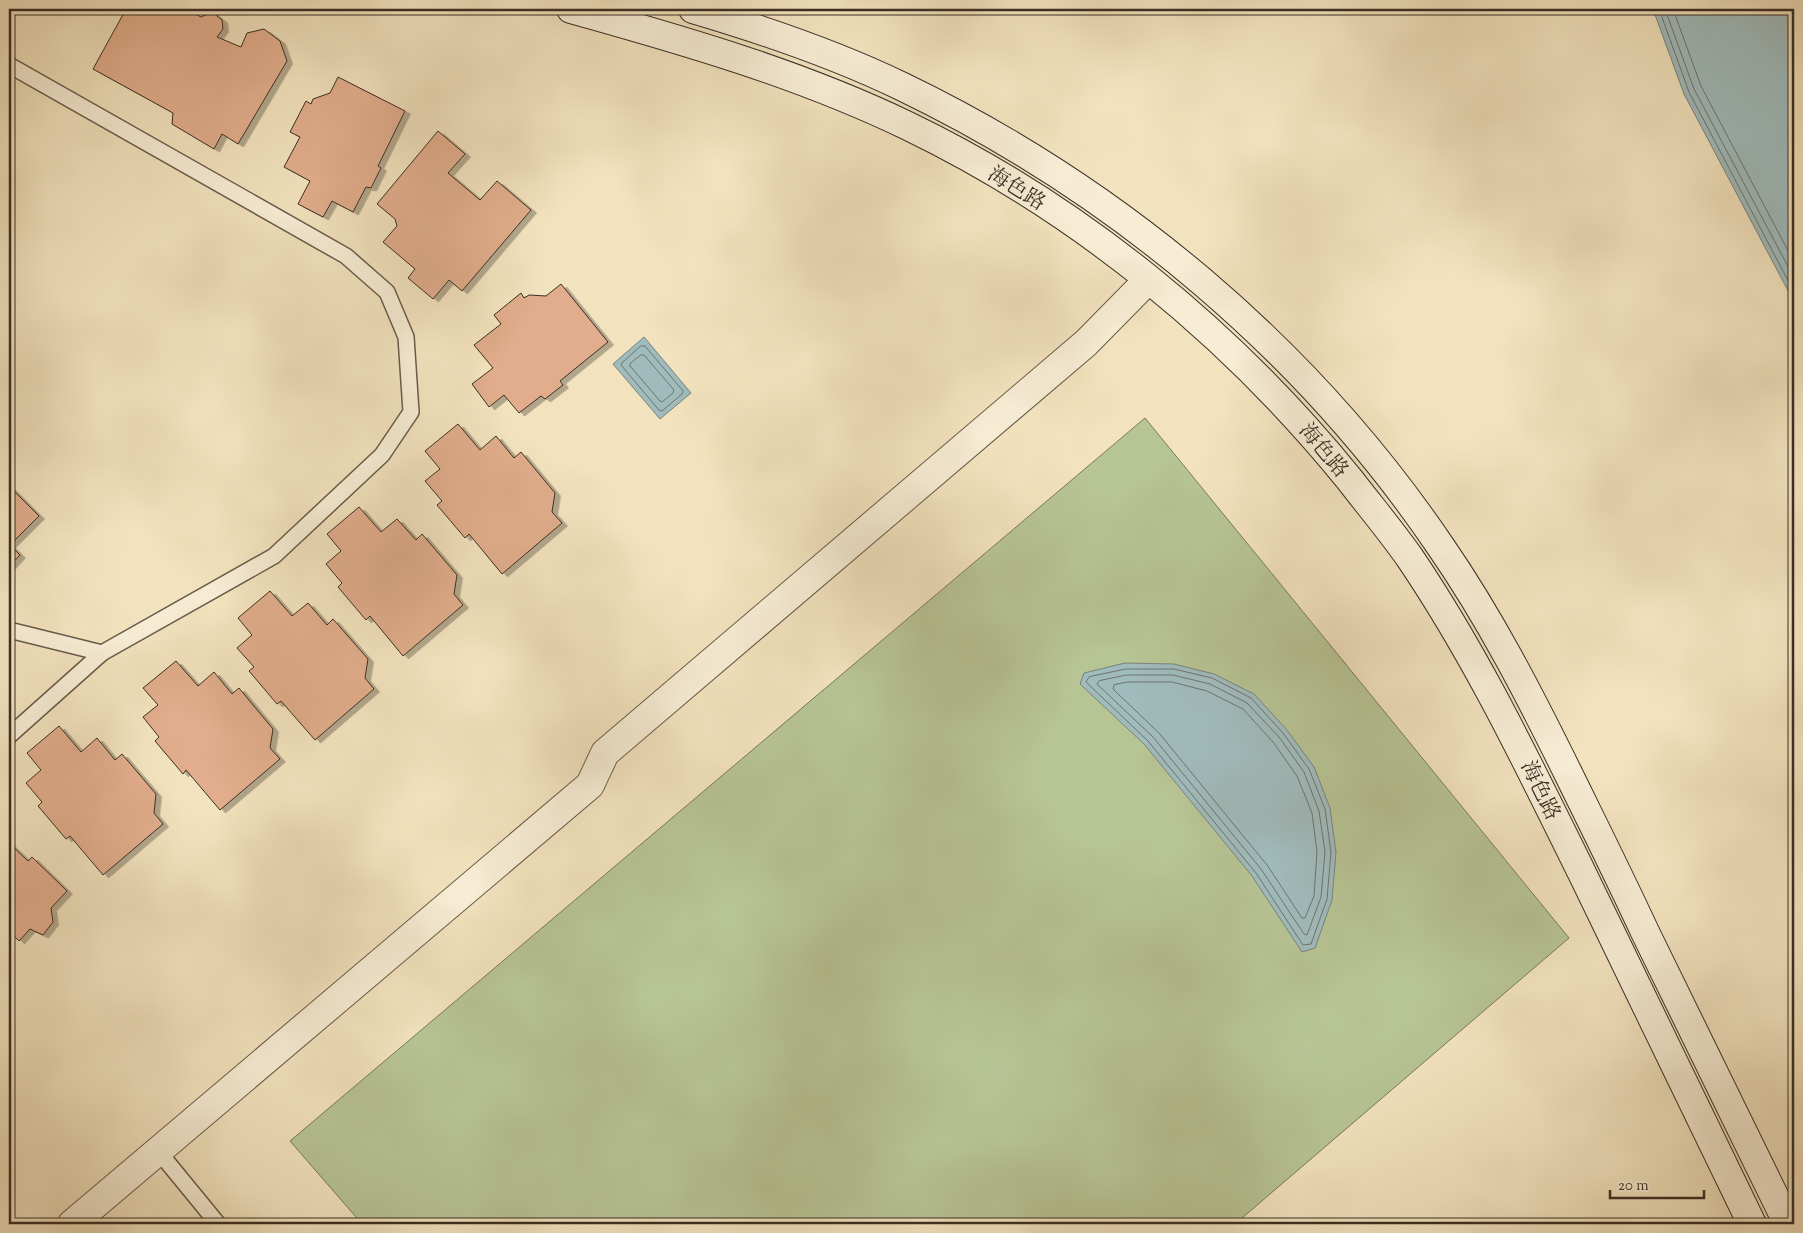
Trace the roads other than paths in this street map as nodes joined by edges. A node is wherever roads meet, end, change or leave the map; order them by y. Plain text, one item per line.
1 (571, 9) edge
2 (693, 9) edge
3 (9, 65) edge
4 (1148, 280) junction
5 (9, 630) edge
6 (102, 653) junction
7 (9, 736) edge
8 (159, 1152) junction
9 (72, 1224) edge
10 (218, 1224) edge
11 (1752, 1224) edge
12 (1788, 1224) edge

1 - 4 street, 海色路
2 - 12 street, 海色路
3 - 6 lane
4 - 8 street
4 - 11 street, 海色路
5 - 6 lane
6 - 7 lane
8 - 9 street
8 - 10 lane

